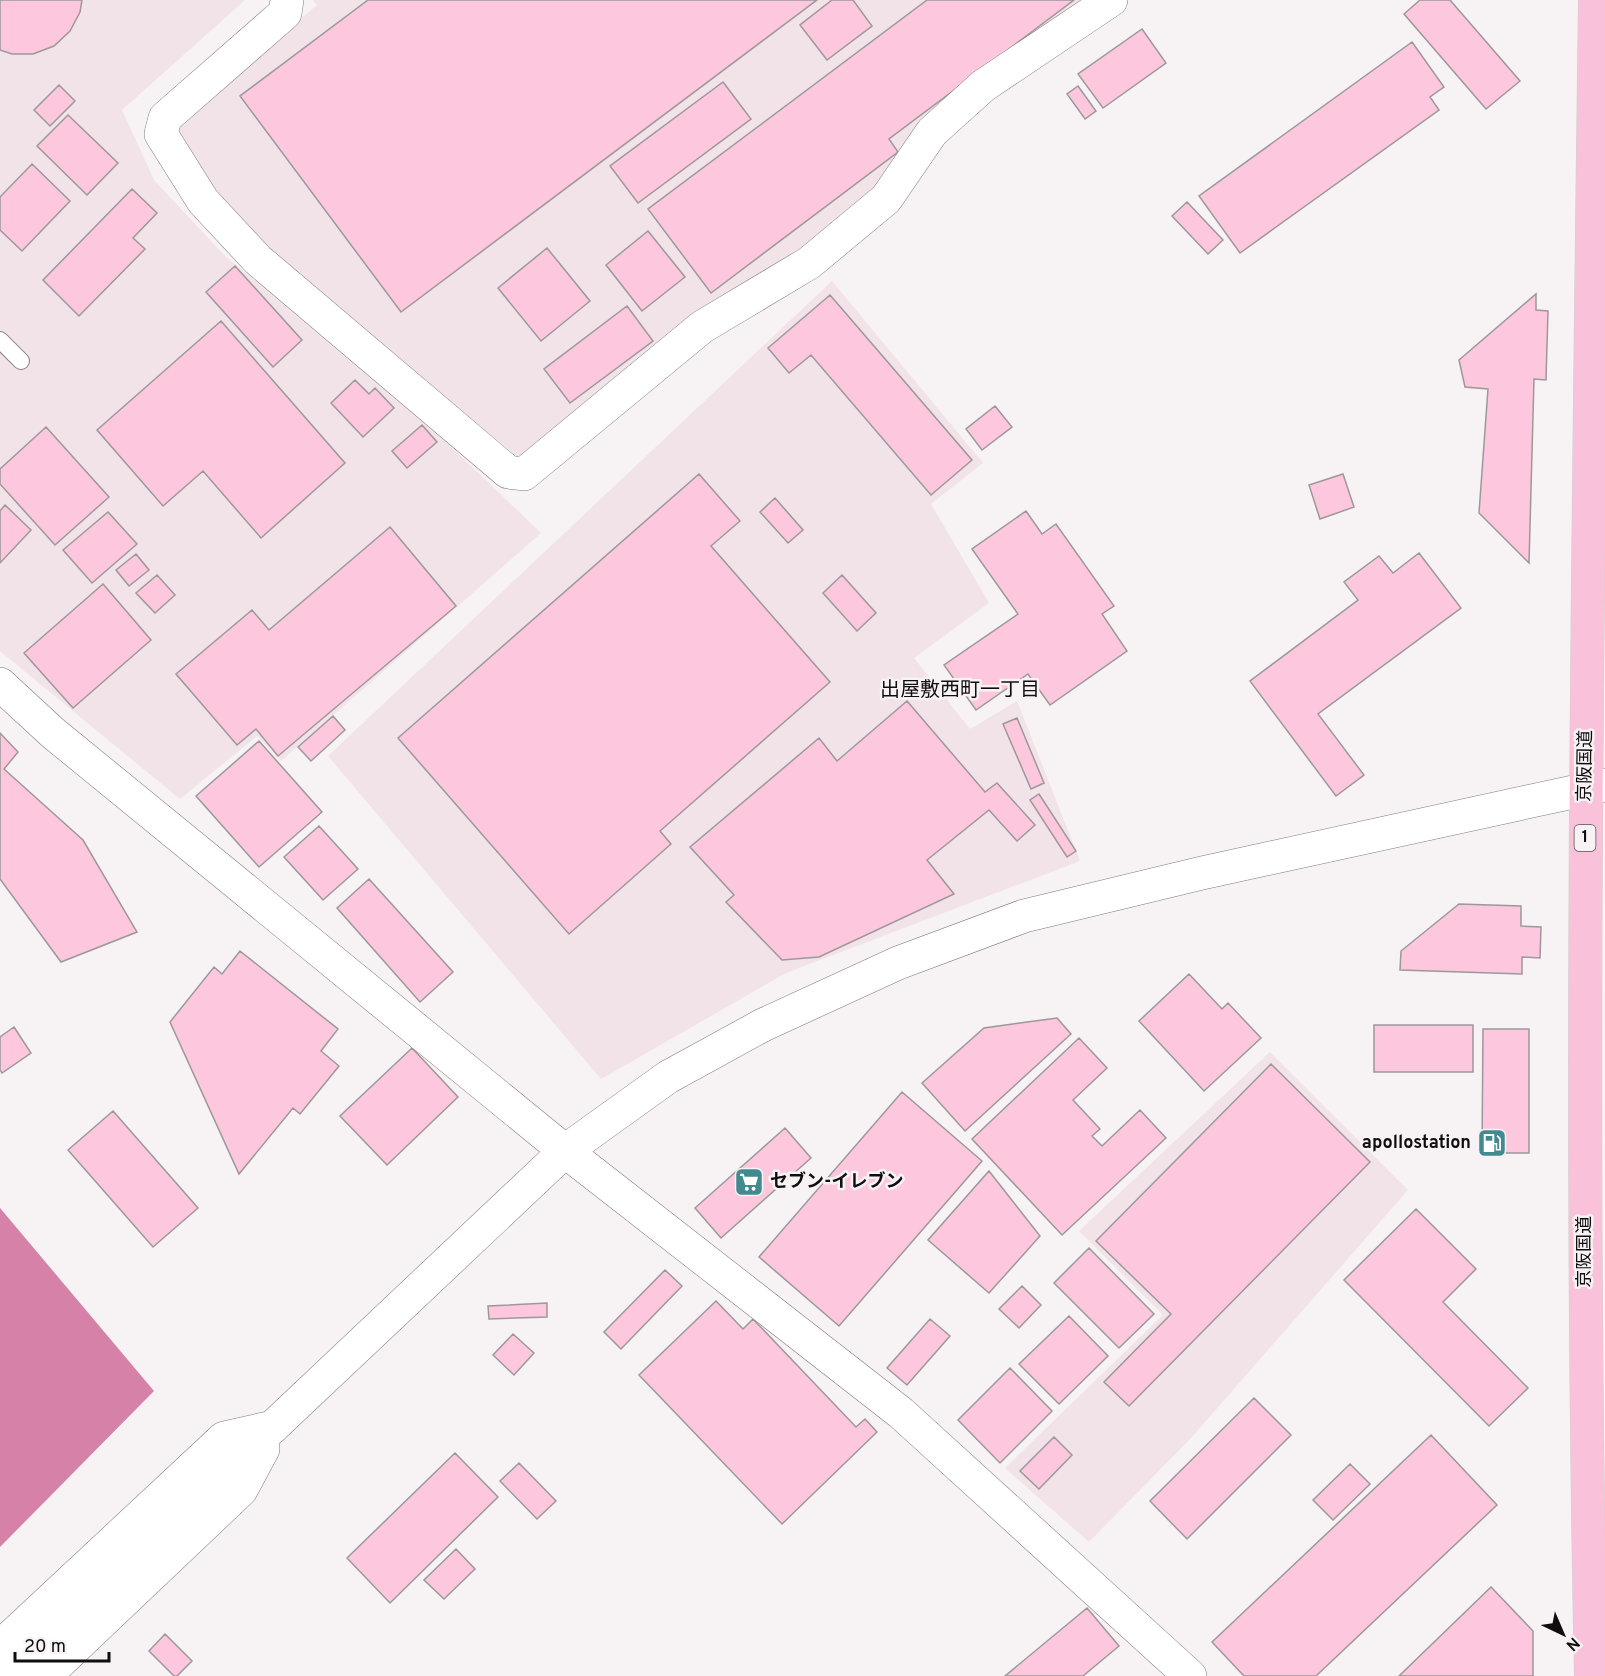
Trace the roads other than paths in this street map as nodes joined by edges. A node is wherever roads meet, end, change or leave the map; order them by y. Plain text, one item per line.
1 (286, 0) edge
2 (1111, 0) edge
3 (1595, 0) edge
4 (0, 340) edge
5 (21, 361) dead end
6 (0, 684) edge
7 (1595, 787) edge
8 (565, 1151) junction
9 (275, 1426) junction
10 (0, 1647) edge
11 (9, 1676) edge
12 (45, 1676) edge
13 (1190, 1676) edge
14 (1591, 1676) edge

1 - 2 street
3 - 7 highway, 京阪国道 / 1
4 - 5 lane
6 - 8 street
7 - 8 street
7 - 14 highway, 京阪国道 / 1
8 - 9 street
8 - 13 street
9 - 10 street
9 - 11 street
9 - 12 street

